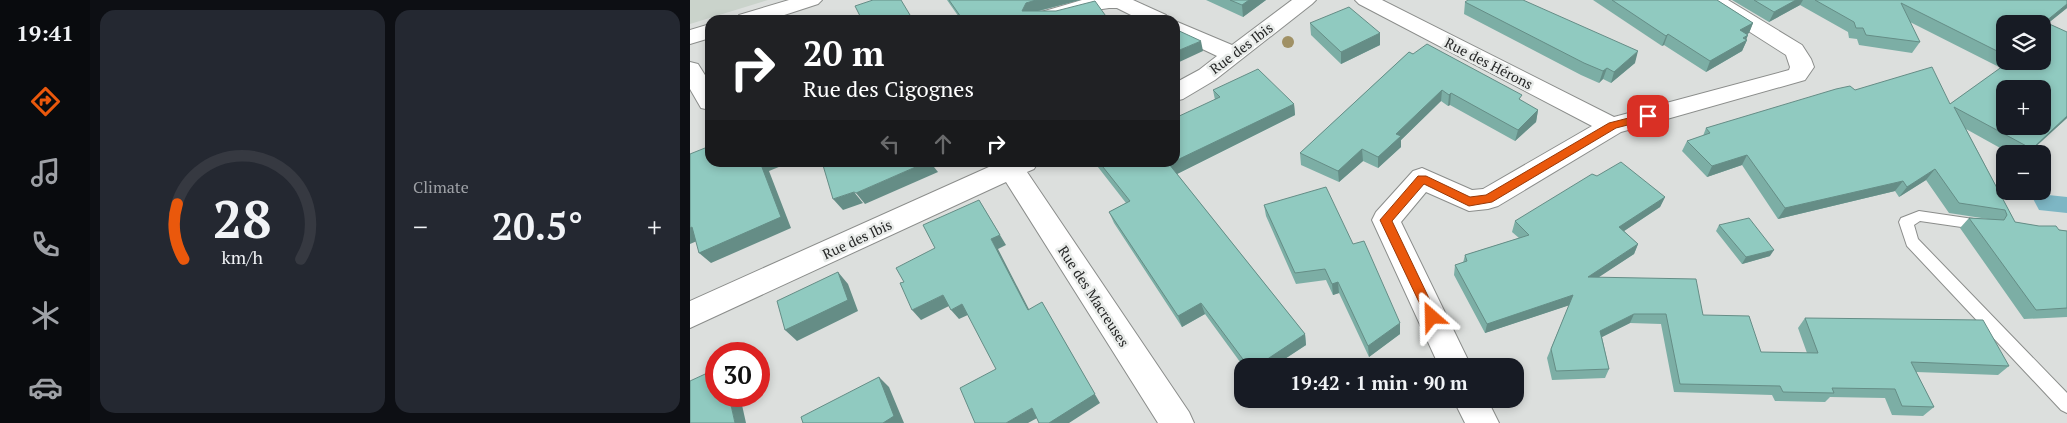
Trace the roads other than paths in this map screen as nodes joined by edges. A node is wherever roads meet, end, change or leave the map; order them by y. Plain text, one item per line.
1 (811, 0) edge
2 (1305, 0) edge
3 (1366, 0) edge
4 (1713, 0) edge
5 (763, 15) edge
6 (1053, 15) edge
7 (1147, 15) edge
8 (1180, 30) edge
9 (705, 32) edge
10 (690, 37) edge
11 (1233, 54) junction
12 (690, 70) edge
13 (1180, 90) edge
14 (705, 94) edge
15 (1612, 126) junction
16 (1016, 167) edge
17 (1019, 167) edge
18 (1988, 225) edge
19 (690, 315) edge
20 (1451, 358) edge
21 (2067, 405) edge
22 (1474, 408) edge
23 (1177, 423) edge
24 (1482, 423) edge

1 - 5 street
2 - 11 street, Rue des Ibis
3 - 15 street, Rue des Hérons
4 - 15 street
6 - 7 street
8 - 11 street
9 - 10 street
11 - 13 street, Rue des Ibis
12 - 14 street
15 - 20 street
16 - 19 street, Rue des Ibis
17 - 23 street, Rue des Macreuses
18 - 21 lane
22 - 24 street

